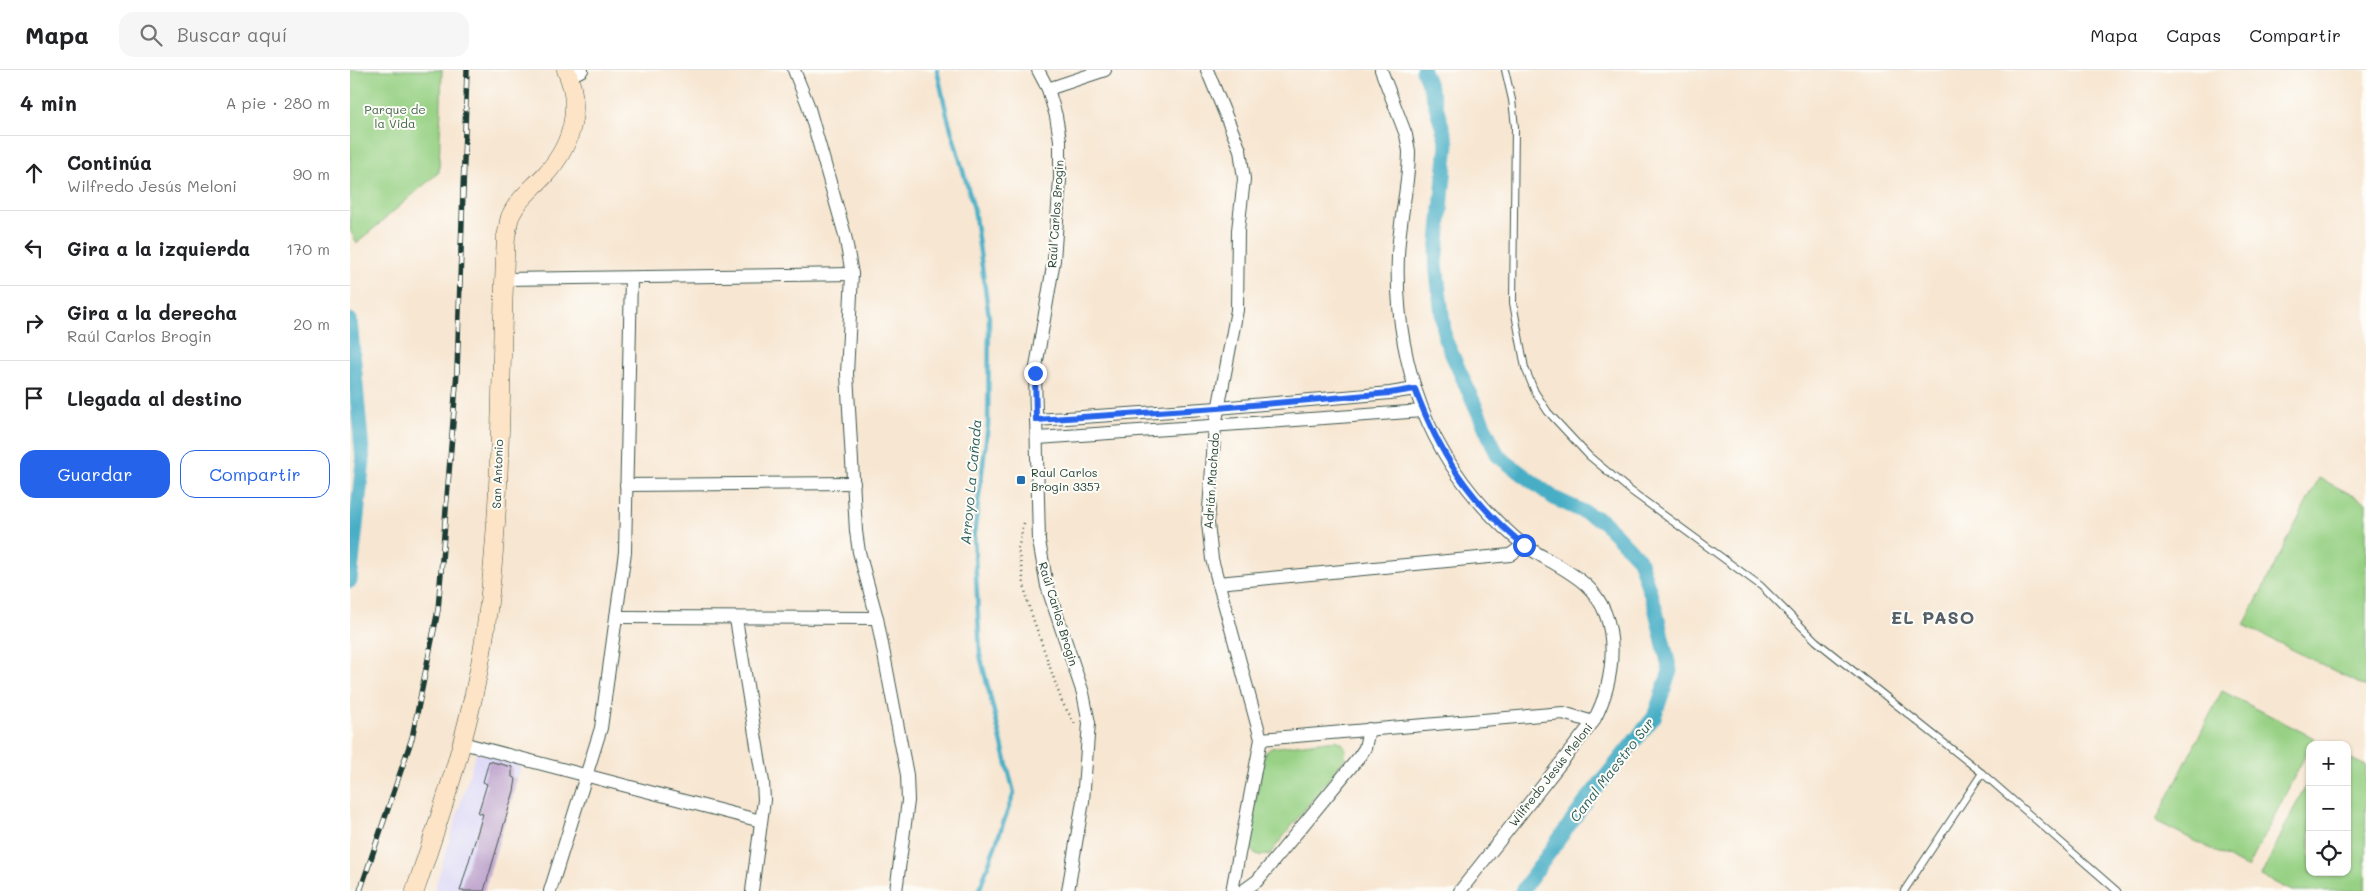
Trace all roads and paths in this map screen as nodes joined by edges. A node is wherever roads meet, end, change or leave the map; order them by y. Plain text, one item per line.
1 (794, 70) edge
2 (1038, 70) edge
3 (1105, 70) edge
4 (1207, 70) edge
5 (1380, 70) edge
6 (1505, 70) edge
7 (573, 72) edge
8 (1048, 89) junction
9 (852, 274) junction
10 (631, 278) junction
11 (504, 279) junction
12 (1415, 389) junction
13 (1218, 408) junction
14 (1423, 411) junction
15 (1036, 420) junction
16 (1216, 426) junction
17 (1038, 438) junction
18 (854, 484) junction
19 (626, 485) junction
20 (1524, 545) junction
21 (1218, 582) junction
22 (616, 617) junction
23 (876, 618) junction
24 (736, 619) junction
25 (1593, 722) junction
26 (1369, 729) junction
27 (1260, 739) junction
28 (462, 743) junction
29 (1982, 773) junction
30 (586, 776) junction
31 (760, 821) junction
32 (415, 891) edge
33 (550, 891) edge
34 (752, 891) edge
35 (896, 891) edge
36 (1068, 891) edge
37 (1232, 891) edge
38 (1243, 891) edge
39 (1460, 891) edge
40 (1904, 891) edge
41 (2117, 891) edge

1 - 9 street
2 - 8 street, Raúl Carlos Brogin
3 - 8 street
4 - 13 street, Adrián Machado
5 - 12 street, Wilfredo Jesús Meloni
6 - 29 lane
7 - 11 main road, San Antonio
8 - 15 street, Raúl Carlos Brogin
9 - 10 street
9 - 18 street
10 - 11 street
10 - 19 street
11 - 28 main road, San Antonio
12 - 13 street
12 - 14 street, Wilfredo Jesús Meloni
13 - 15 street
13 - 16 street, Adrián Machado
14 - 16 street
14 - 20 street, Wilfredo Jesús Meloni
15 - 17 street, Raúl Carlos Brogin
16 - 17 street
16 - 21 street, Adrián Machado
17 - 36 street, Raúl Carlos Brogin
18 - 19 street
18 - 23 street
19 - 22 street
20 - 21 street
20 - 25 street, Wilfredo Jesús Meloni
21 - 27 street, Adrián Machado
22 - 24 street
22 - 30 street
23 - 24 street
23 - 35 street
24 - 31 street
25 - 26 street
25 - 39 street, Wilfredo Jesús Meloni
26 - 27 street
26 - 38 street
27 - 37 street, Adrián Machado
28 - 30 street
28 - 32 main road, San Antonio
29 - 40 lane
29 - 41 lane
30 - 31 street
30 - 33 street
31 - 34 street

